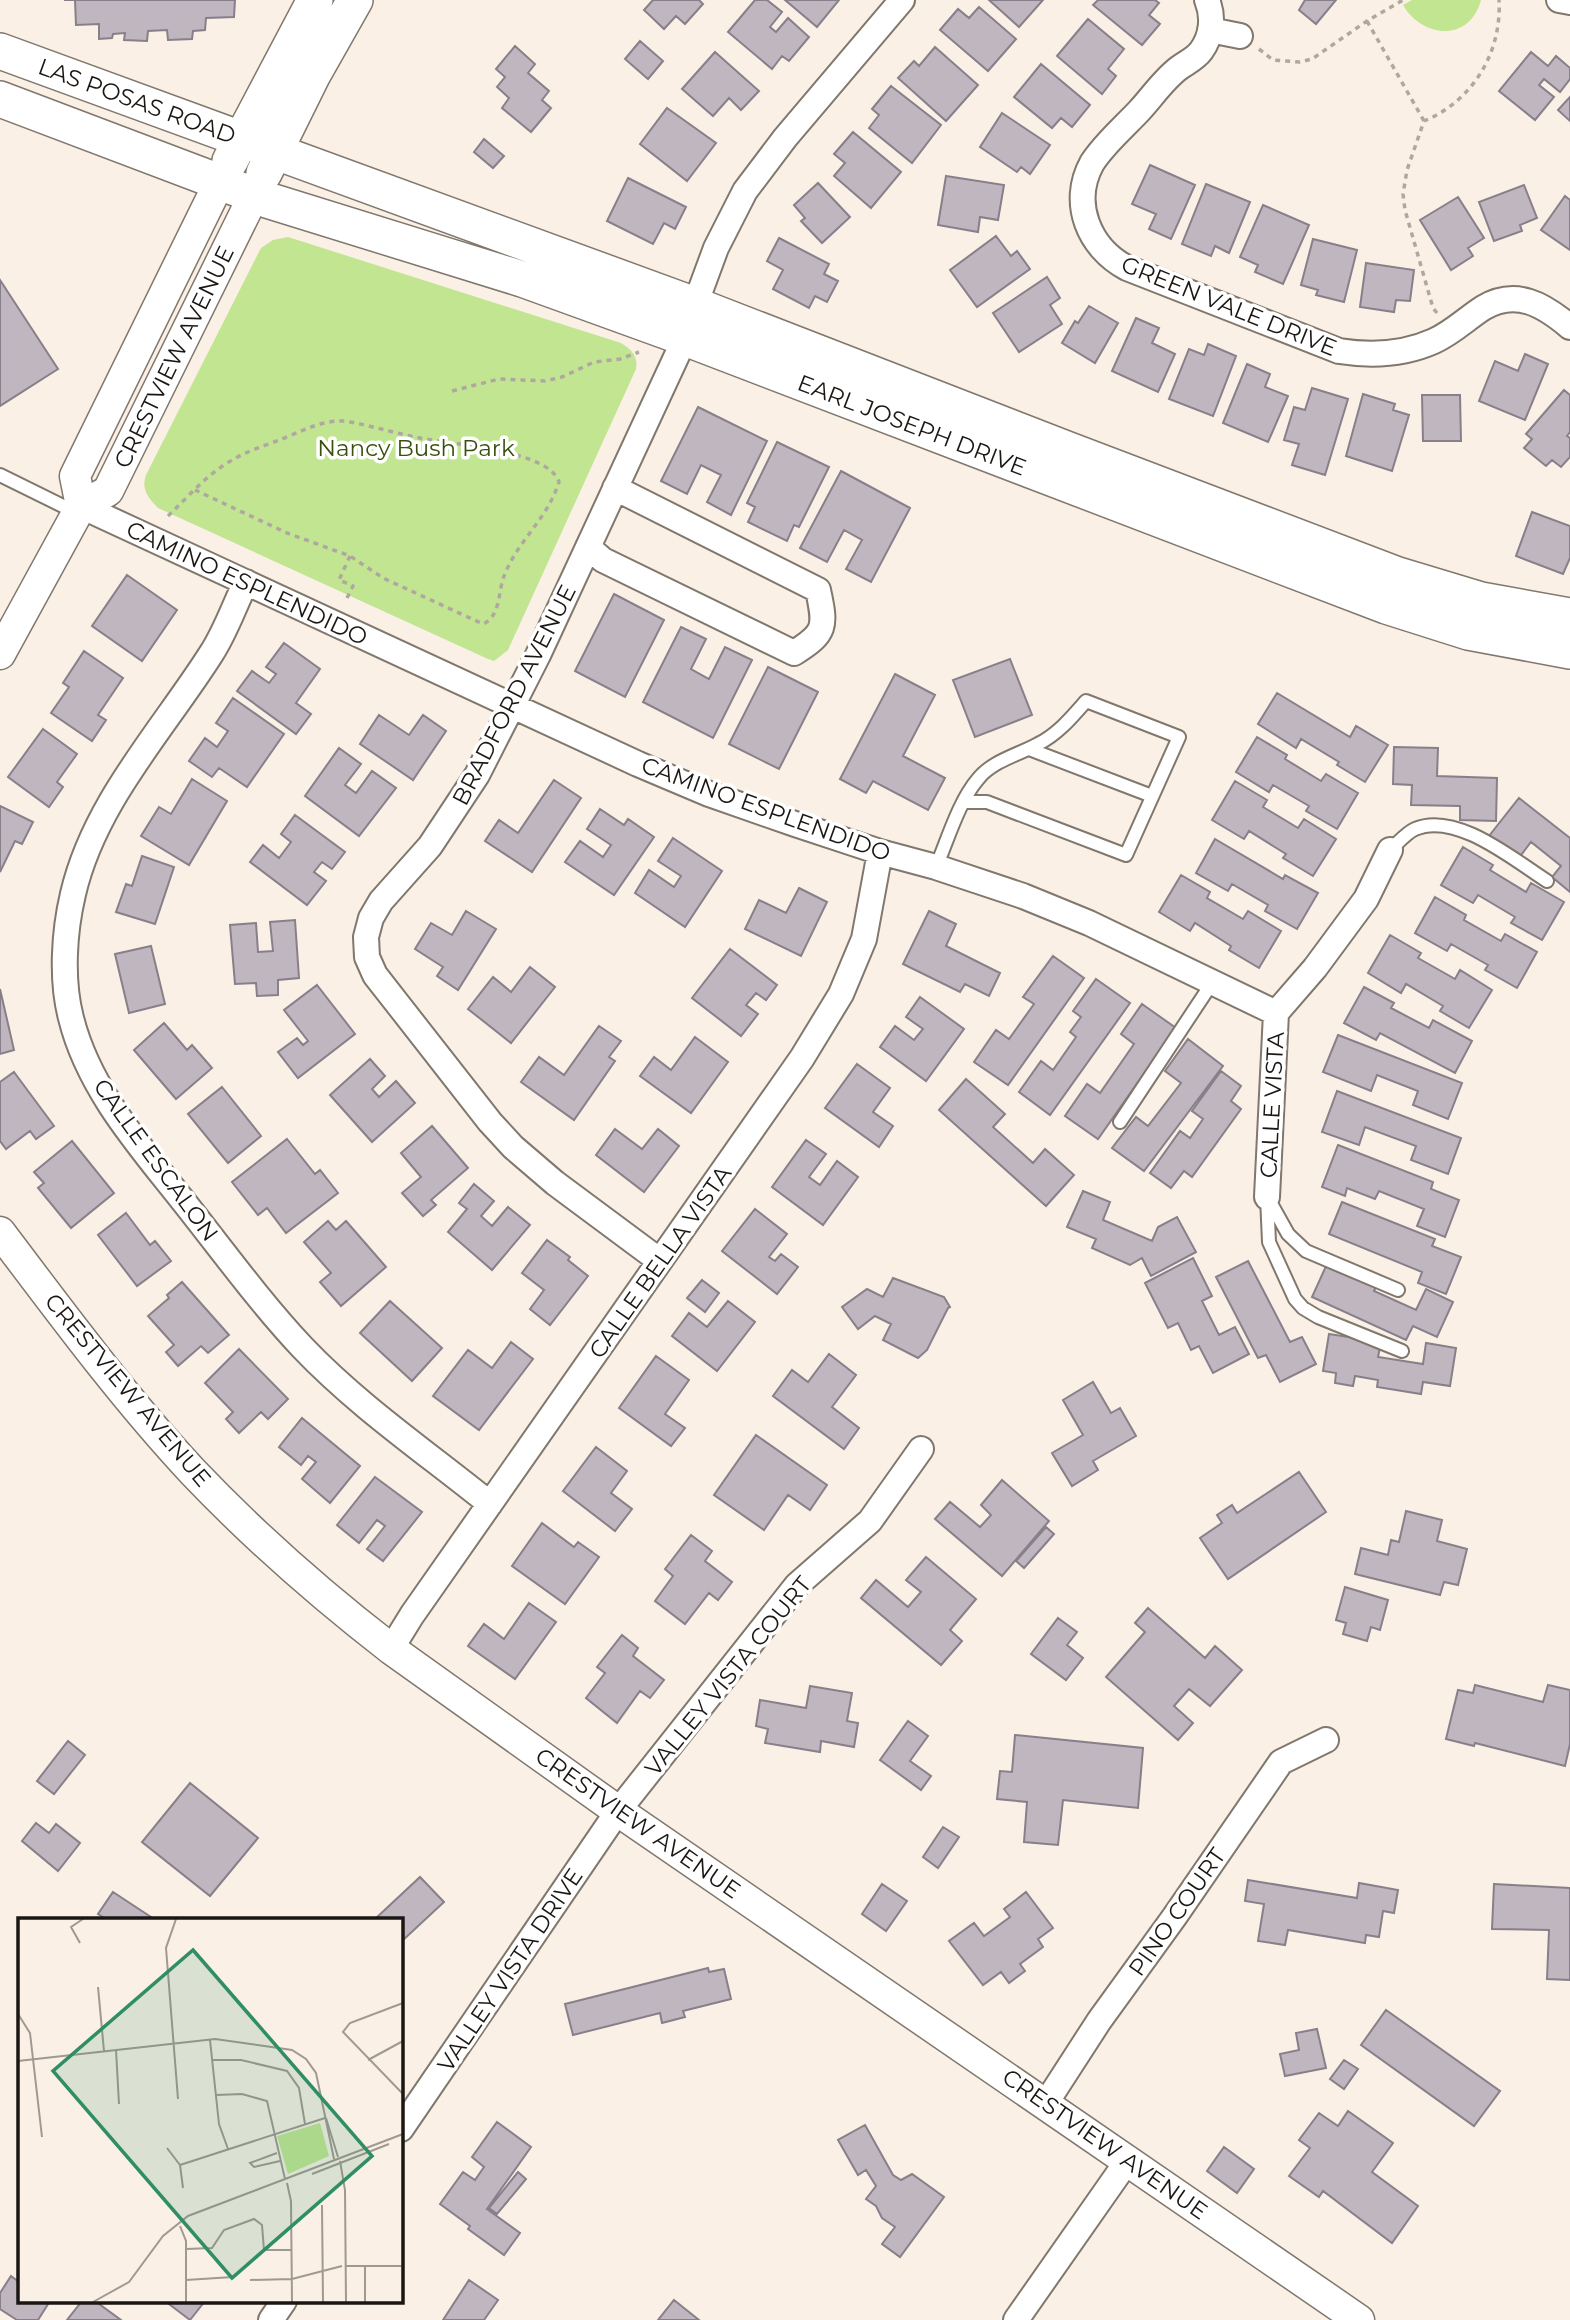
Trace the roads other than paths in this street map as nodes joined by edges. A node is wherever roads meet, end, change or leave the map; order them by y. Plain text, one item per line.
1 (315, 0) edge
2 (355, 0) edge
3 (902, 0) edge
4 (1207, 0) edge
5 (1559, 0) edge
6 (1570, 2) edge
7 (1210, 30) junction
8 (1240, 36) road end
9 (0, 51) edge
10 (0, 99) edge
11 (240, 139) junction
12 (274, 152) junction
13 (219, 183) junction
14 (254, 195) junction
15 (695, 305) junction
16 (1570, 327) edge
17 (685, 338) junction
18 (0, 475) edge
19 (615, 488) junction
20 (79, 509) junction
21 (588, 547) junction
22 (246, 582) junction
23 (1570, 617) edge
24 (1570, 651) edge
25 (0, 654) edge
26 (511, 705) junction
27 (1029, 748) junction
28 (1152, 796) junction
29 (964, 802) junction
30 (1391, 850) joint
31 (880, 852) junction
32 (936, 867) junction
33 (1547, 881) dead end
34 (1212, 983) junction
35 (1276, 1013) junction
36 (1120, 1122) dead end
37 (1268, 1196) junction
38 (0, 1232) edge
39 (660, 1261) junction
40 (1398, 1290) dead end
41 (1402, 1350) dead end
42 (920, 1448) dead end
43 (490, 1504) junction
44 (391, 1649) junction
45 (1326, 1740) dead end
46 (618, 1811) junction
47 (1046, 2103) junction
48 (402, 2128) edge
49 (1128, 2160) junction
50 (283, 2302) edge
51 (271, 2320) edge
52 (1016, 2320) edge
53 (1359, 2320) edge

1 - 11 main road
2 - 12 main road
3 - 15 street
4 - 7 street
5 - 6 street
7 - 8 street
7 - 16 street, GREEN VALE DRIVE
9 - 11 main road, LAS POSAS ROAD
10 - 13 main road, LAS POSAS ROAD
11 - 12 main road, LAS POSAS ROAD
11 - 13 main road
12 - 14 main road
12 - 15 main road, EARL JOSEPH DRIVE
13 - 14 main road, LAS POSAS ROAD
13 - 20 street, CRESTVIEW AVENUE
14 - 17 main road, EARL JOSEPH DRIVE
14 - 20 street, CRESTVIEW AVENUE
15 - 23 main road, EARL JOSEPH DRIVE
17 - 19 street, BRADFORD AVENUE
17 - 24 main road, EARL JOSEPH DRIVE
18 - 20 lane
19 - 21 street, BRADFORD AVENUE
19 - 21 street
20 - 22 street, CAMINO ESPLENDIDO
20 - 25 street, CRESTVIEW AVENUE
21 - 26 street, BRADFORD AVENUE
22 - 26 street, CAMINO ESPLENDIDO
22 - 43 street, CALLE ESCALON
26 - 31 street, CAMINO ESPLENDIDO
26 - 39 street, BRADFORD AVENUE
27 - 28 lane
27 - 28 lane
27 - 29 lane
28 - 29 lane
29 - 32 lane
30 - 33 lane
30 - 35 street
31 - 32 street, CAMINO ESPLENDIDO
31 - 39 street, CALLE BELLA VISTA
32 - 34 street, CAMINO ESPLENDIDO
34 - 35 street, CAMINO ESPLENDIDO
34 - 36 lane
35 - 37 street, CALLE VISTA
37 - 40 lane
37 - 41 lane
38 - 44 street, CRESTVIEW AVENUE
39 - 43 street, CALLE BELLA VISTA
42 - 46 street, VALLEY VISTA COURT
43 - 44 street, CALLE BELLA VISTA
44 - 46 street, CRESTVIEW AVENUE
45 - 47 street, PINO COURT
46 - 47 street, CRESTVIEW AVENUE
46 - 48 street, VALLEY VISTA DRIVE
47 - 49 street, CRESTVIEW AVENUE
49 - 52 street
49 - 53 street, CRESTVIEW AVENUE
50 - 51 street

